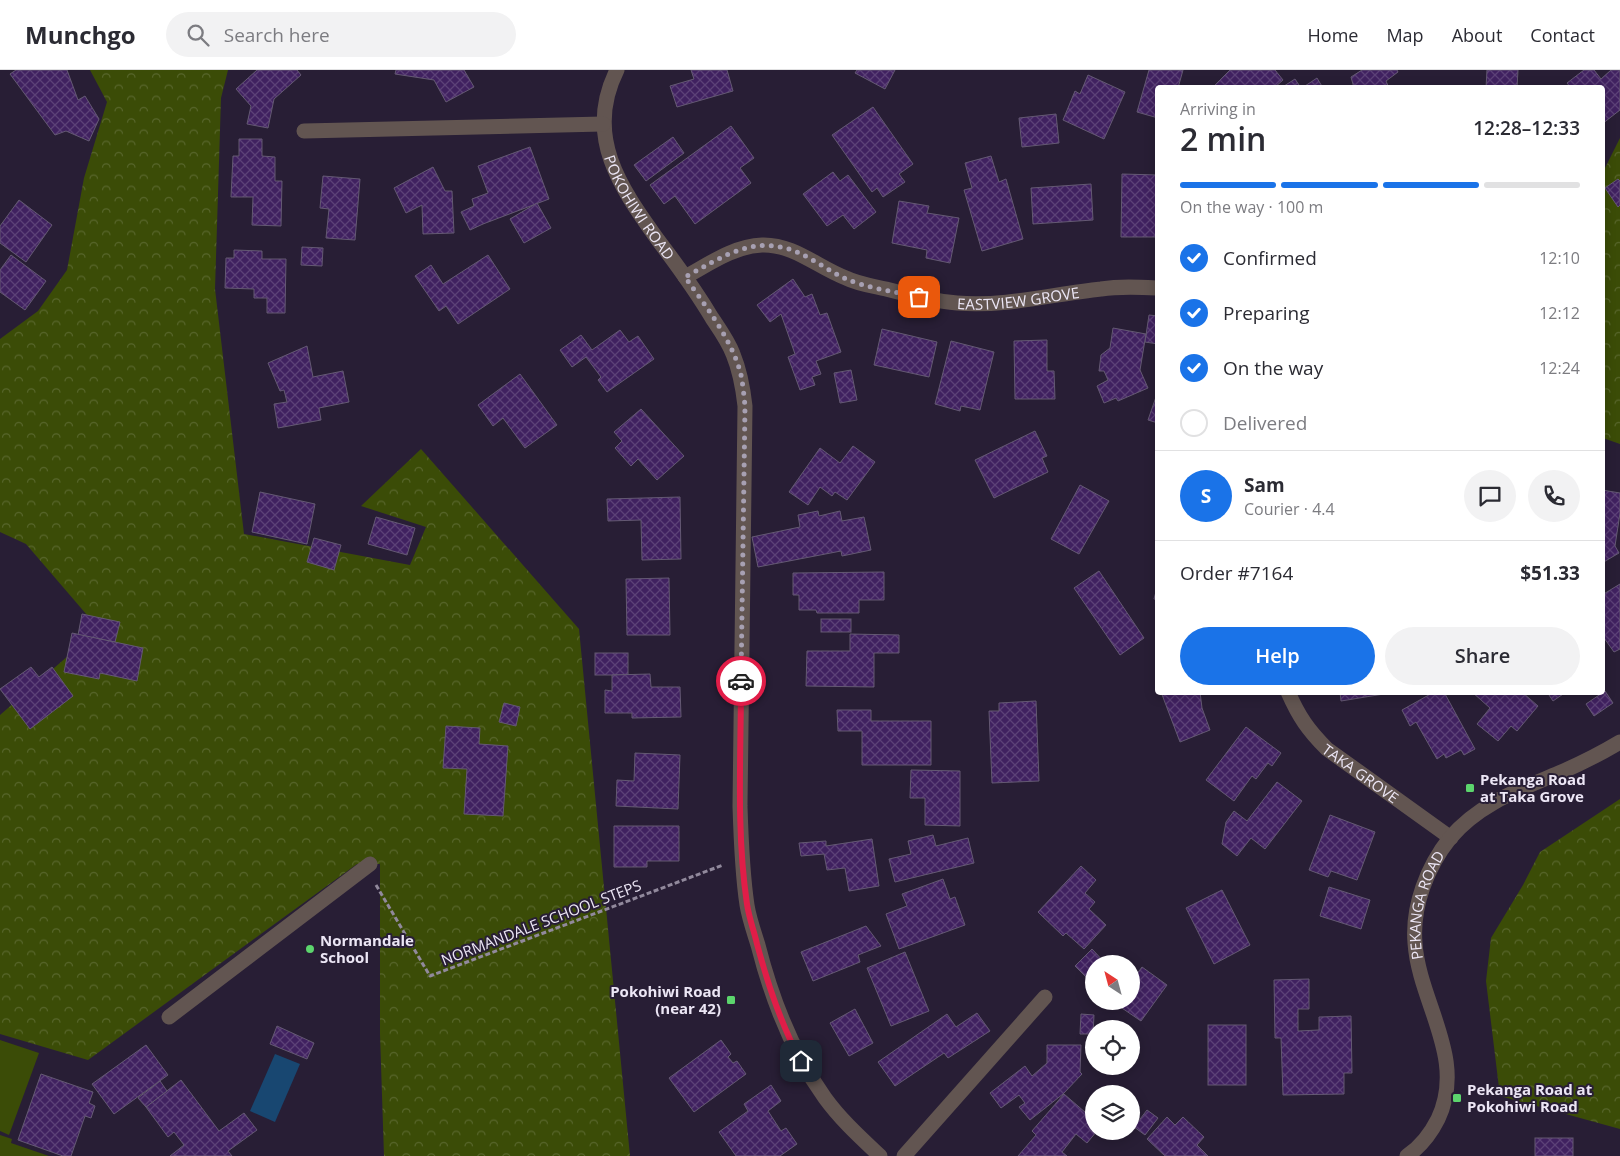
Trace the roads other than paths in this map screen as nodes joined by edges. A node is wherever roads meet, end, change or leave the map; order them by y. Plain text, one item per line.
1 (617, 70) edge
2 (603, 124) junction
3 (304, 131) dead end
4 (685, 277) junction
5 (1155, 288) edge
6 (1289, 695) edge
7 (1620, 742) edge
8 (1451, 838) junction
9 (370, 864) dead end
10 (1045, 996) dead end
11 (169, 1017) dead end
12 (1409, 1155) edge
13 (880, 1156) edge
14 (904, 1156) edge

1 - 2 street, POKOHIWI ROAD
2 - 3 street
2 - 4 street, POKOHIWI ROAD
4 - 5 street, EASTVIEW GROVE
4 - 13 street, POKOHIWI ROAD
6 - 8 street, TAKA GROVE
7 - 8 street, PEKANGA ROAD
8 - 12 street, PEKANGA ROAD
9 - 11 street
10 - 14 street

